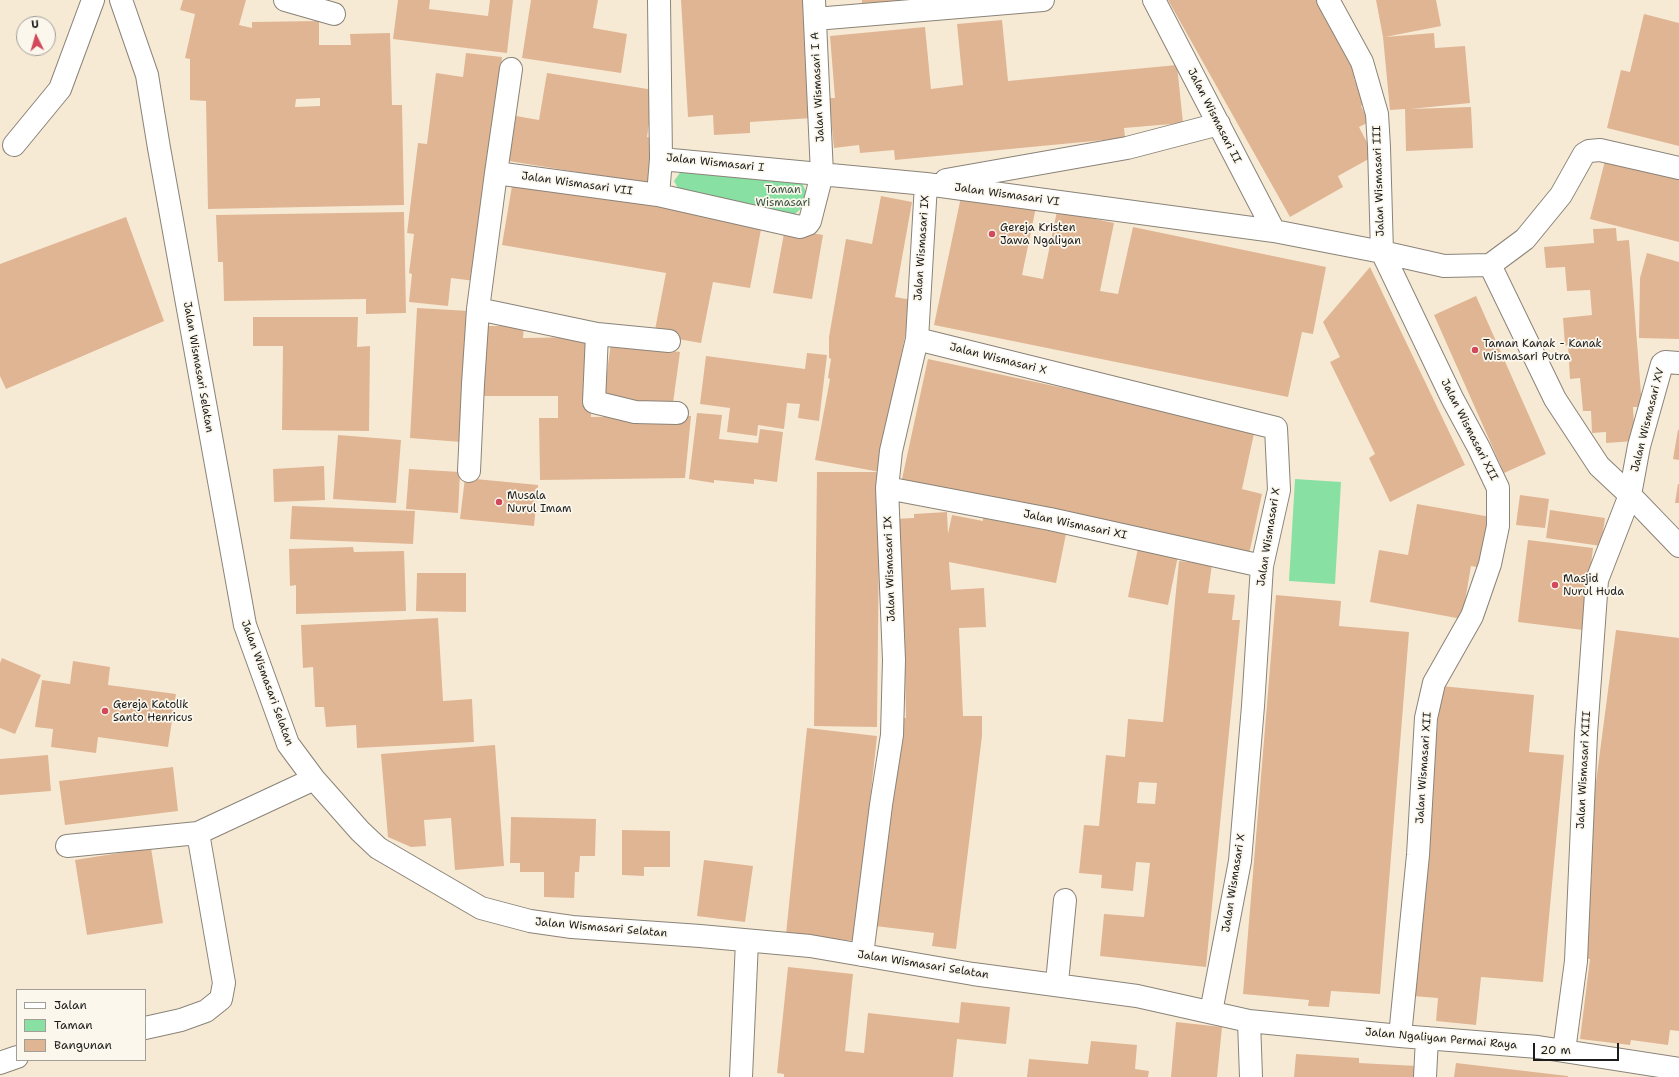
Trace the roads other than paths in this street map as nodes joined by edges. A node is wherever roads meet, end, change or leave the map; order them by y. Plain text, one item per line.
1 (93, 0) edge
2 (121, 0) edge
3 (286, 0) edge
4 (659, 0) edge
5 (1043, 0) edge
6 (1154, 0) edge
7 (1328, 0) edge
8 (814, 9) edge
9 (334, 14) dead end
10 (511, 69) dead end
11 (1218, 124) junction
12 (14, 146) dead end
13 (661, 159) junction
14 (1679, 168) edge
15 (496, 173) junction
16 (822, 174) junction
17 (926, 184) junction
18 (658, 195) junction
19 (1274, 231) junction
20 (1382, 252) junction
21 (1490, 265) junction
22 (478, 309) junction
23 (597, 334) junction
24 (917, 339) junction
25 (669, 341) dead end
26 (1679, 363) edge
27 (678, 413) dead end
28 (469, 470) dead end
29 (887, 488) junction
30 (1630, 494) junction
31 (1679, 546) edge
32 (1262, 566) junction
33 (314, 779) junction
34 (198, 833) junction
35 (66, 846) dead end
36 (1064, 900) dead end
37 (747, 941) junction
38 (862, 955) junction
39 (1056, 985) junction
40 (1211, 1012) junction
41 (1249, 1021) junction
42 (146, 1028) edge
43 (1400, 1036) junction
44 (1427, 1038) junction
45 (1564, 1051) junction
46 (16, 1057) edge
47 (0, 1063) edge
48 (1679, 1069) edge
49 (741, 1077) edge
50 (1251, 1077) edge
51 (1425, 1077) edge

1 - 12 street
2 - 33 street, Jalan Wismasari Selatan
3 - 9 street
4 - 13 street, Jalan Wismasari I
5 - 8 street
6 - 11 street, Jalan Wismasari II
7 - 20 street, Jalan Wismasari III
8 - 16 street, Jalan Wismasari I A
10 - 15 street
11 - 17 street, Jalan Wismasari VI
11 - 19 street, Jalan Wismasari II
13 - 16 street, Jalan Wismasari I
13 - 18 street
14 - 21 street
15 - 18 street, Jalan Wismasari VII
15 - 22 street
16 - 17 street, Jalan Wismasari I
16 - 18 street, Jalan Wismasari VII
17 - 19 street, Jalan Wismasari VI
17 - 24 street, Jalan Wismasari IX
19 - 20 street, Jalan Wismasari VI
20 - 21 street, Jalan Wismasari VI
20 - 43 street, Jalan Wismasari XII
21 - 30 street
22 - 23 street
22 - 28 street
23 - 25 street
23 - 27 street
24 - 29 street, Jalan Wismasari IX
24 - 32 street, Jalan Wismasari X
26 - 30 street, Jalan Wismasari XV
29 - 32 street, Jalan Wismasari XI
29 - 38 street, Jalan Wismasari IX
30 - 31 street
30 - 45 street, Jalan Wismasari XIII
32 - 40 street, Jalan Wismasari X
33 - 34 street
33 - 37 street, Jalan Wismasari Selatan
34 - 35 street
34 - 42 street
36 - 39 street
37 - 38 street, Jalan Wismasari Selatan
37 - 49 street
38 - 39 street, Jalan Wismasari Selatan
39 - 40 street, Jalan Wismasari Selatan
40 - 41 street, Jalan Wismasari Selatan
41 - 43 street, Jalan Ngaliyan Permai Raya
41 - 50 street
43 - 44 street, Jalan Ngaliyan Permai Raya
44 - 45 street, Jalan Ngaliyan Permai Raya
44 - 51 street
45 - 48 street, Jalan Ngaliyan Permai Raya
46 - 47 street

